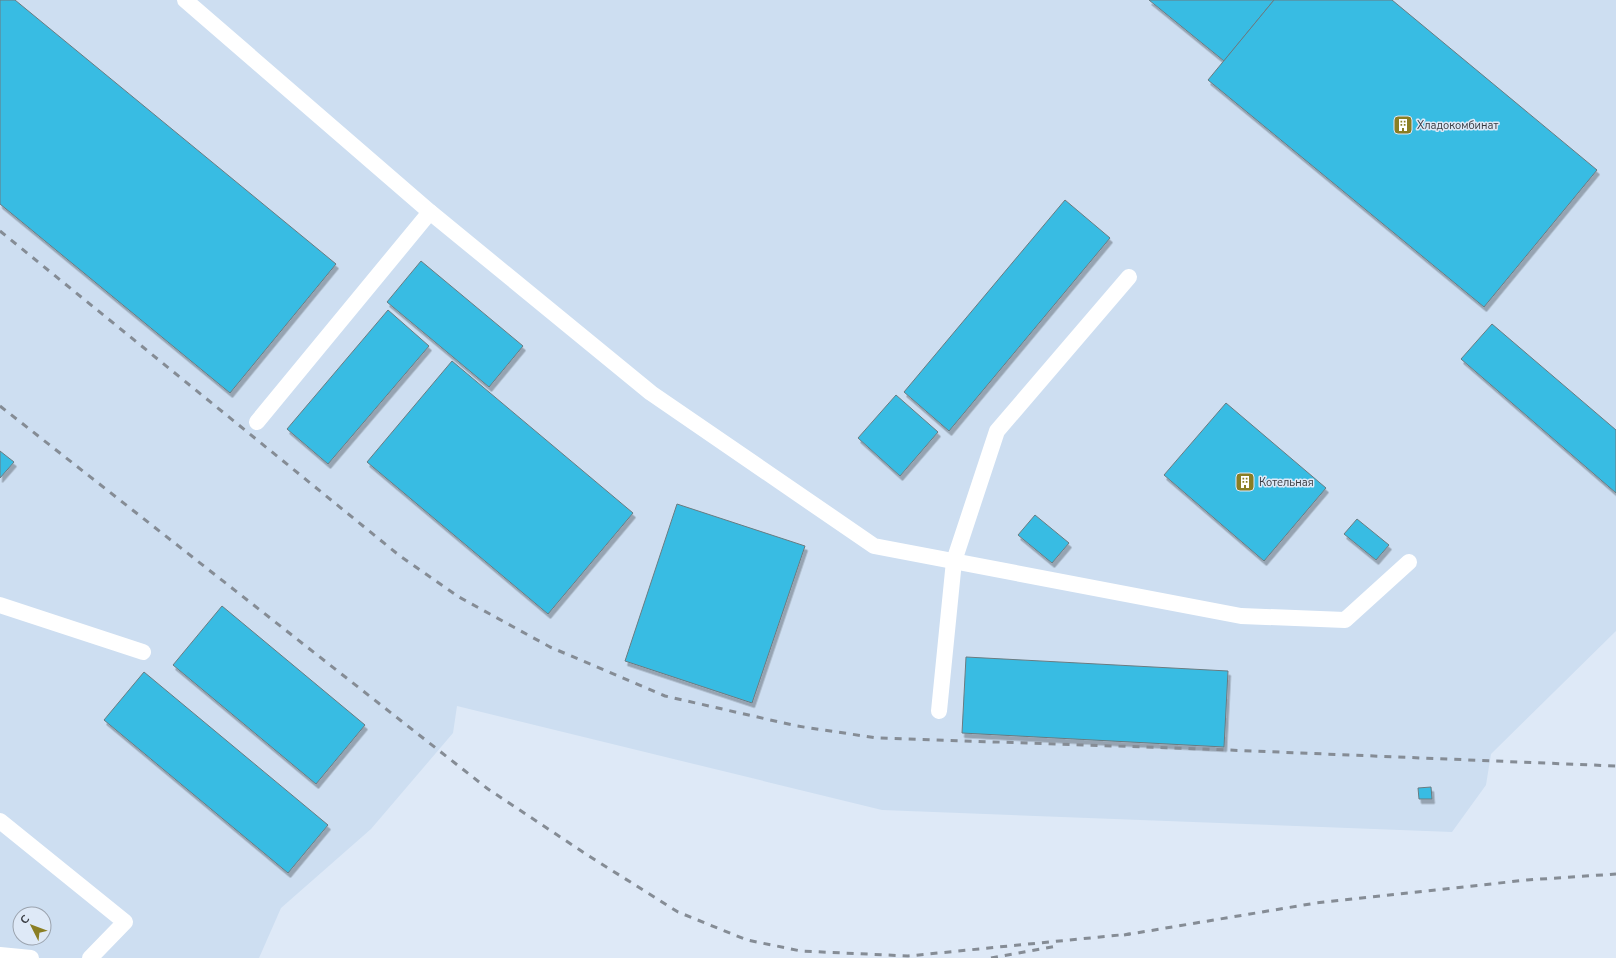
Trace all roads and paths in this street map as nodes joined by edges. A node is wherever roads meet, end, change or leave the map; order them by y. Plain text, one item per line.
1 (185, 0) edge
2 (430, 212) junction
3 (1129, 277) dead end
4 (257, 422) dead end
5 (954, 561) junction
6 (1409, 562) dead end
7 (0, 605) edge
8 (143, 652) dead end
9 (939, 711) dead end
10 (0, 821) edge
11 (0, 955) edge
12 (31, 958) edge
13 (90, 958) edge

1 - 2 lane
2 - 4 lane
2 - 5 lane
3 - 5 lane
5 - 6 lane
5 - 9 lane
7 - 8 lane
10 - 13 lane
11 - 12 lane

